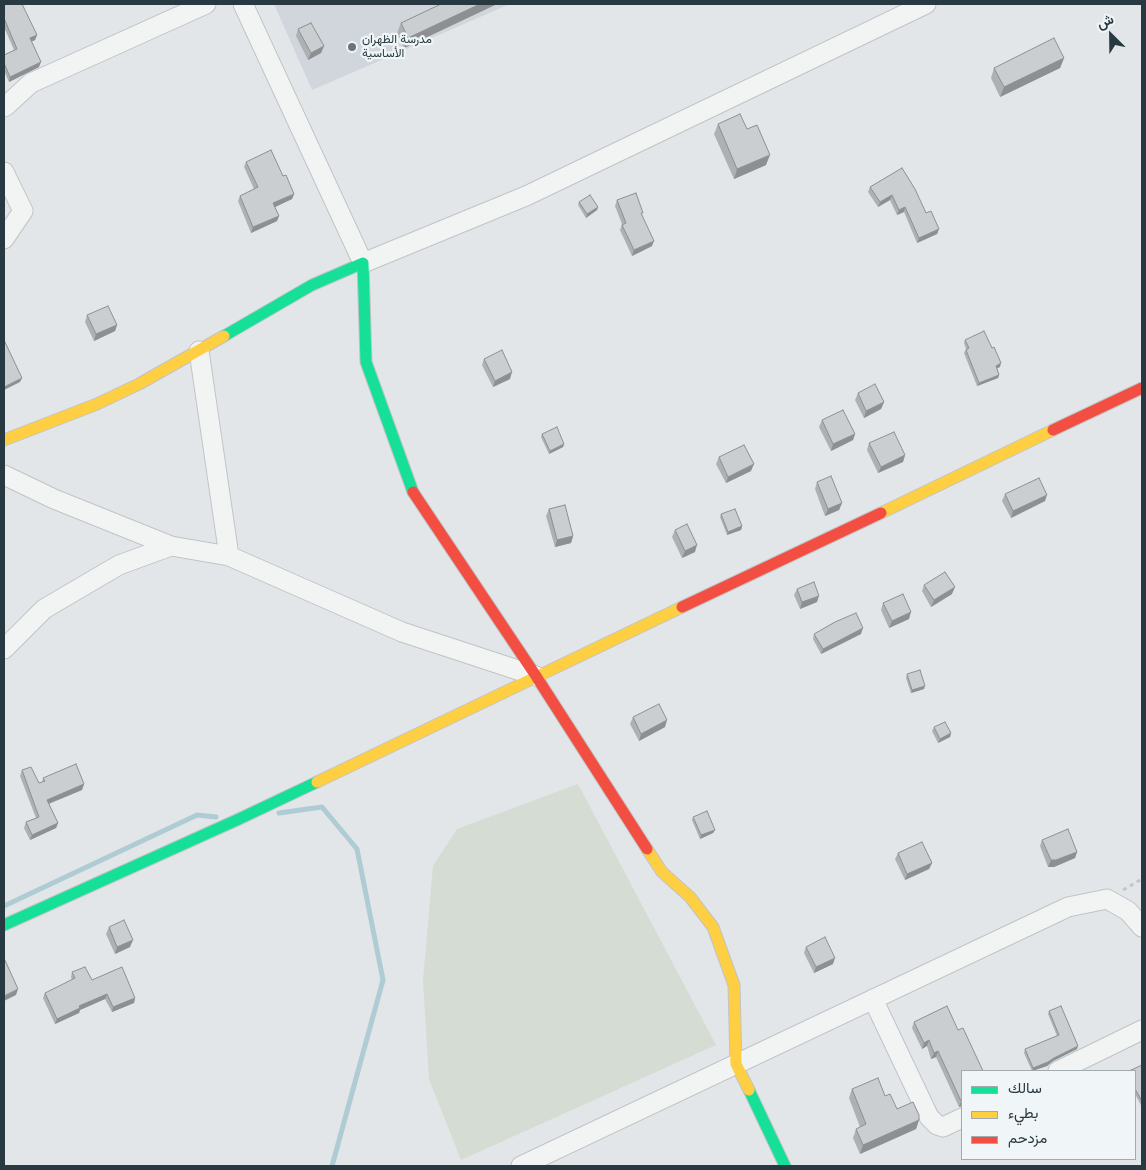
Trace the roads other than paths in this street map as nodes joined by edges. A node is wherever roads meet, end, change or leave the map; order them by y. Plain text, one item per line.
1 (206, 4) edge
2 (243, 4) edge
3 (926, 4) edge
4 (4, 107) edge
5 (4, 172) edge
6 (4, 239) edge
7 (362, 263) junction
8 (199, 351) junction
9 (1142, 388) edge
10 (4, 440) edge
11 (4, 474) edge
12 (171, 546) junction
13 (229, 556) junction
14 (4, 649) edge
15 (536, 676) junction
16 (4, 925) edge
17 (1142, 927) edge
18 (873, 999) junction
19 (1142, 1030) edge
20 (736, 1064) junction
21 (1060, 1070) edge
22 (961, 1118) edge
23 (521, 1166) edge
24 (785, 1166) edge

1 - 4 street
2 - 7 street
3 - 7 street
5 - 6 street
7 - 8 street
7 - 15 street
8 - 10 street
8 - 13 street
9 - 15 street
11 - 12 street
12 - 13 street
12 - 14 street
13 - 15 street
15 - 16 street
15 - 20 street
17 - 18 street
18 - 20 street
18 - 22 street
19 - 21 street
20 - 23 street
20 - 24 street

